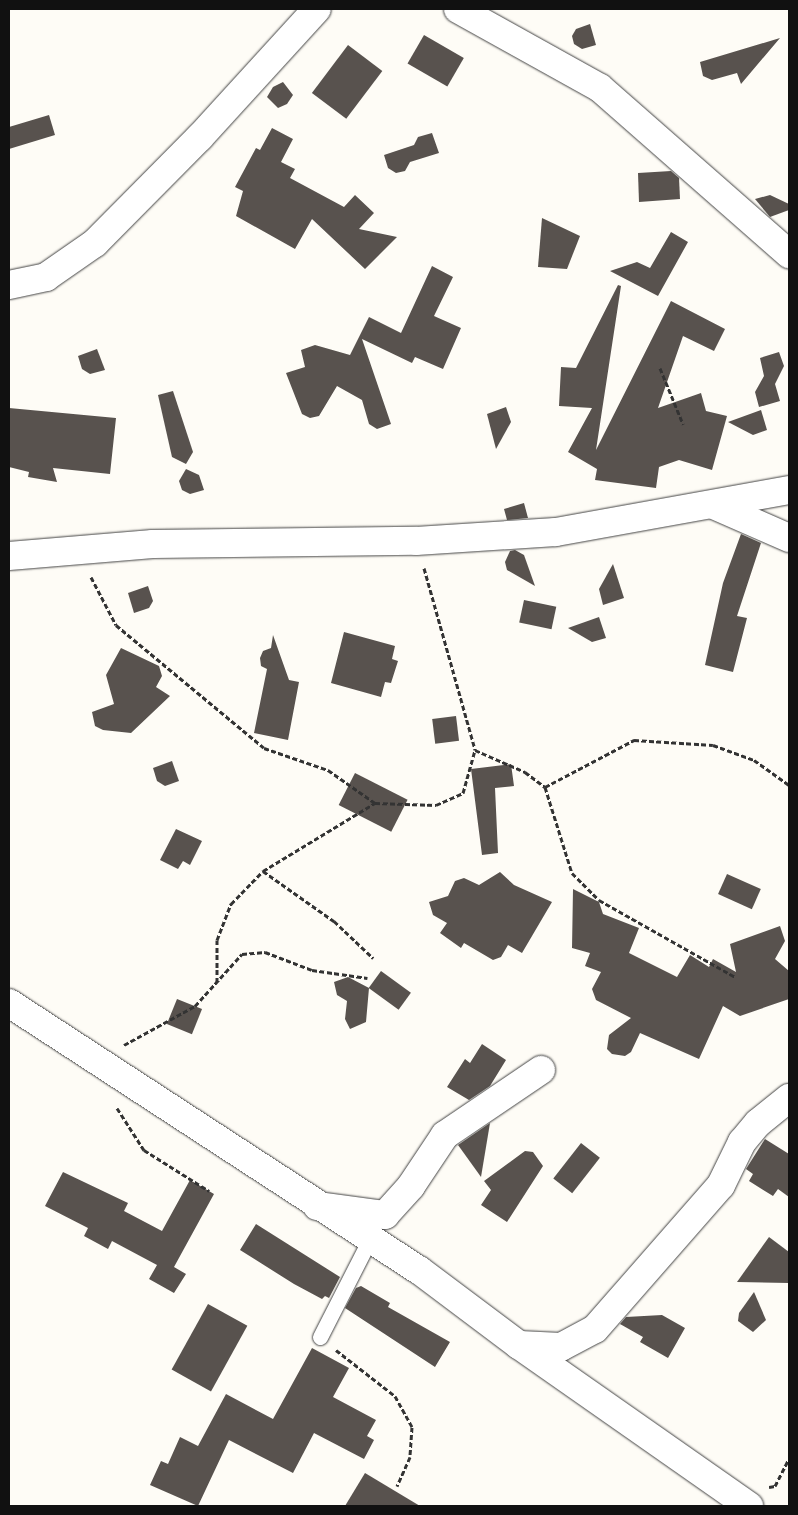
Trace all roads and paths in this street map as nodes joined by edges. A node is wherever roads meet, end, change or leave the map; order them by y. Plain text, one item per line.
1 (317, 9) edge
2 (458, 9) edge
3 (789, 254) edge
4 (9, 285) edge
5 (660, 368) dead end
6 (684, 424) dead end
7 (789, 490) edge
8 (716, 506) junction
9 (789, 538) edge
10 (416, 541) junction
11 (69, 549) junction
12 (9, 556) edge
13 (475, 750) junction
14 (789, 784) edge
15 (545, 787) junction
16 (375, 803) junction
17 (263, 872) junction
18 (373, 958) dead end
19 (735, 977) dead end
20 (367, 978) dead end
21 (216, 982) junction
22 (9, 1003) edge
23 (96, 1060) junction
24 (542, 1070) dead end
25 (789, 1098) edge
26 (118, 1110) dead end
27 (209, 1191) dead end
28 (317, 1206) junction
29 (370, 1239) junction
30 (320, 1337) joint
31 (519, 1345) junction
32 (397, 1486) dead end
33 (749, 1506) edge

1 - 4 street
2 - 3 street
5 - 6 path
7 - 8 street
8 - 9 street
8 - 10 street
10 - 11 street
10 - 13 path
11 - 12 street
11 - 16 path
13 - 15 path
13 - 16 path
14 - 15 path
15 - 19 path
16 - 17 path
17 - 18 path
17 - 21 path
20 - 21 path
21 - 23 path
22 - 23 street
23 - 28 street
24 - 28 street
25 - 31 street
26 - 27 path
28 - 29 street
29 - 30 lane
29 - 31 street
30 - 32 path
31 - 33 street

